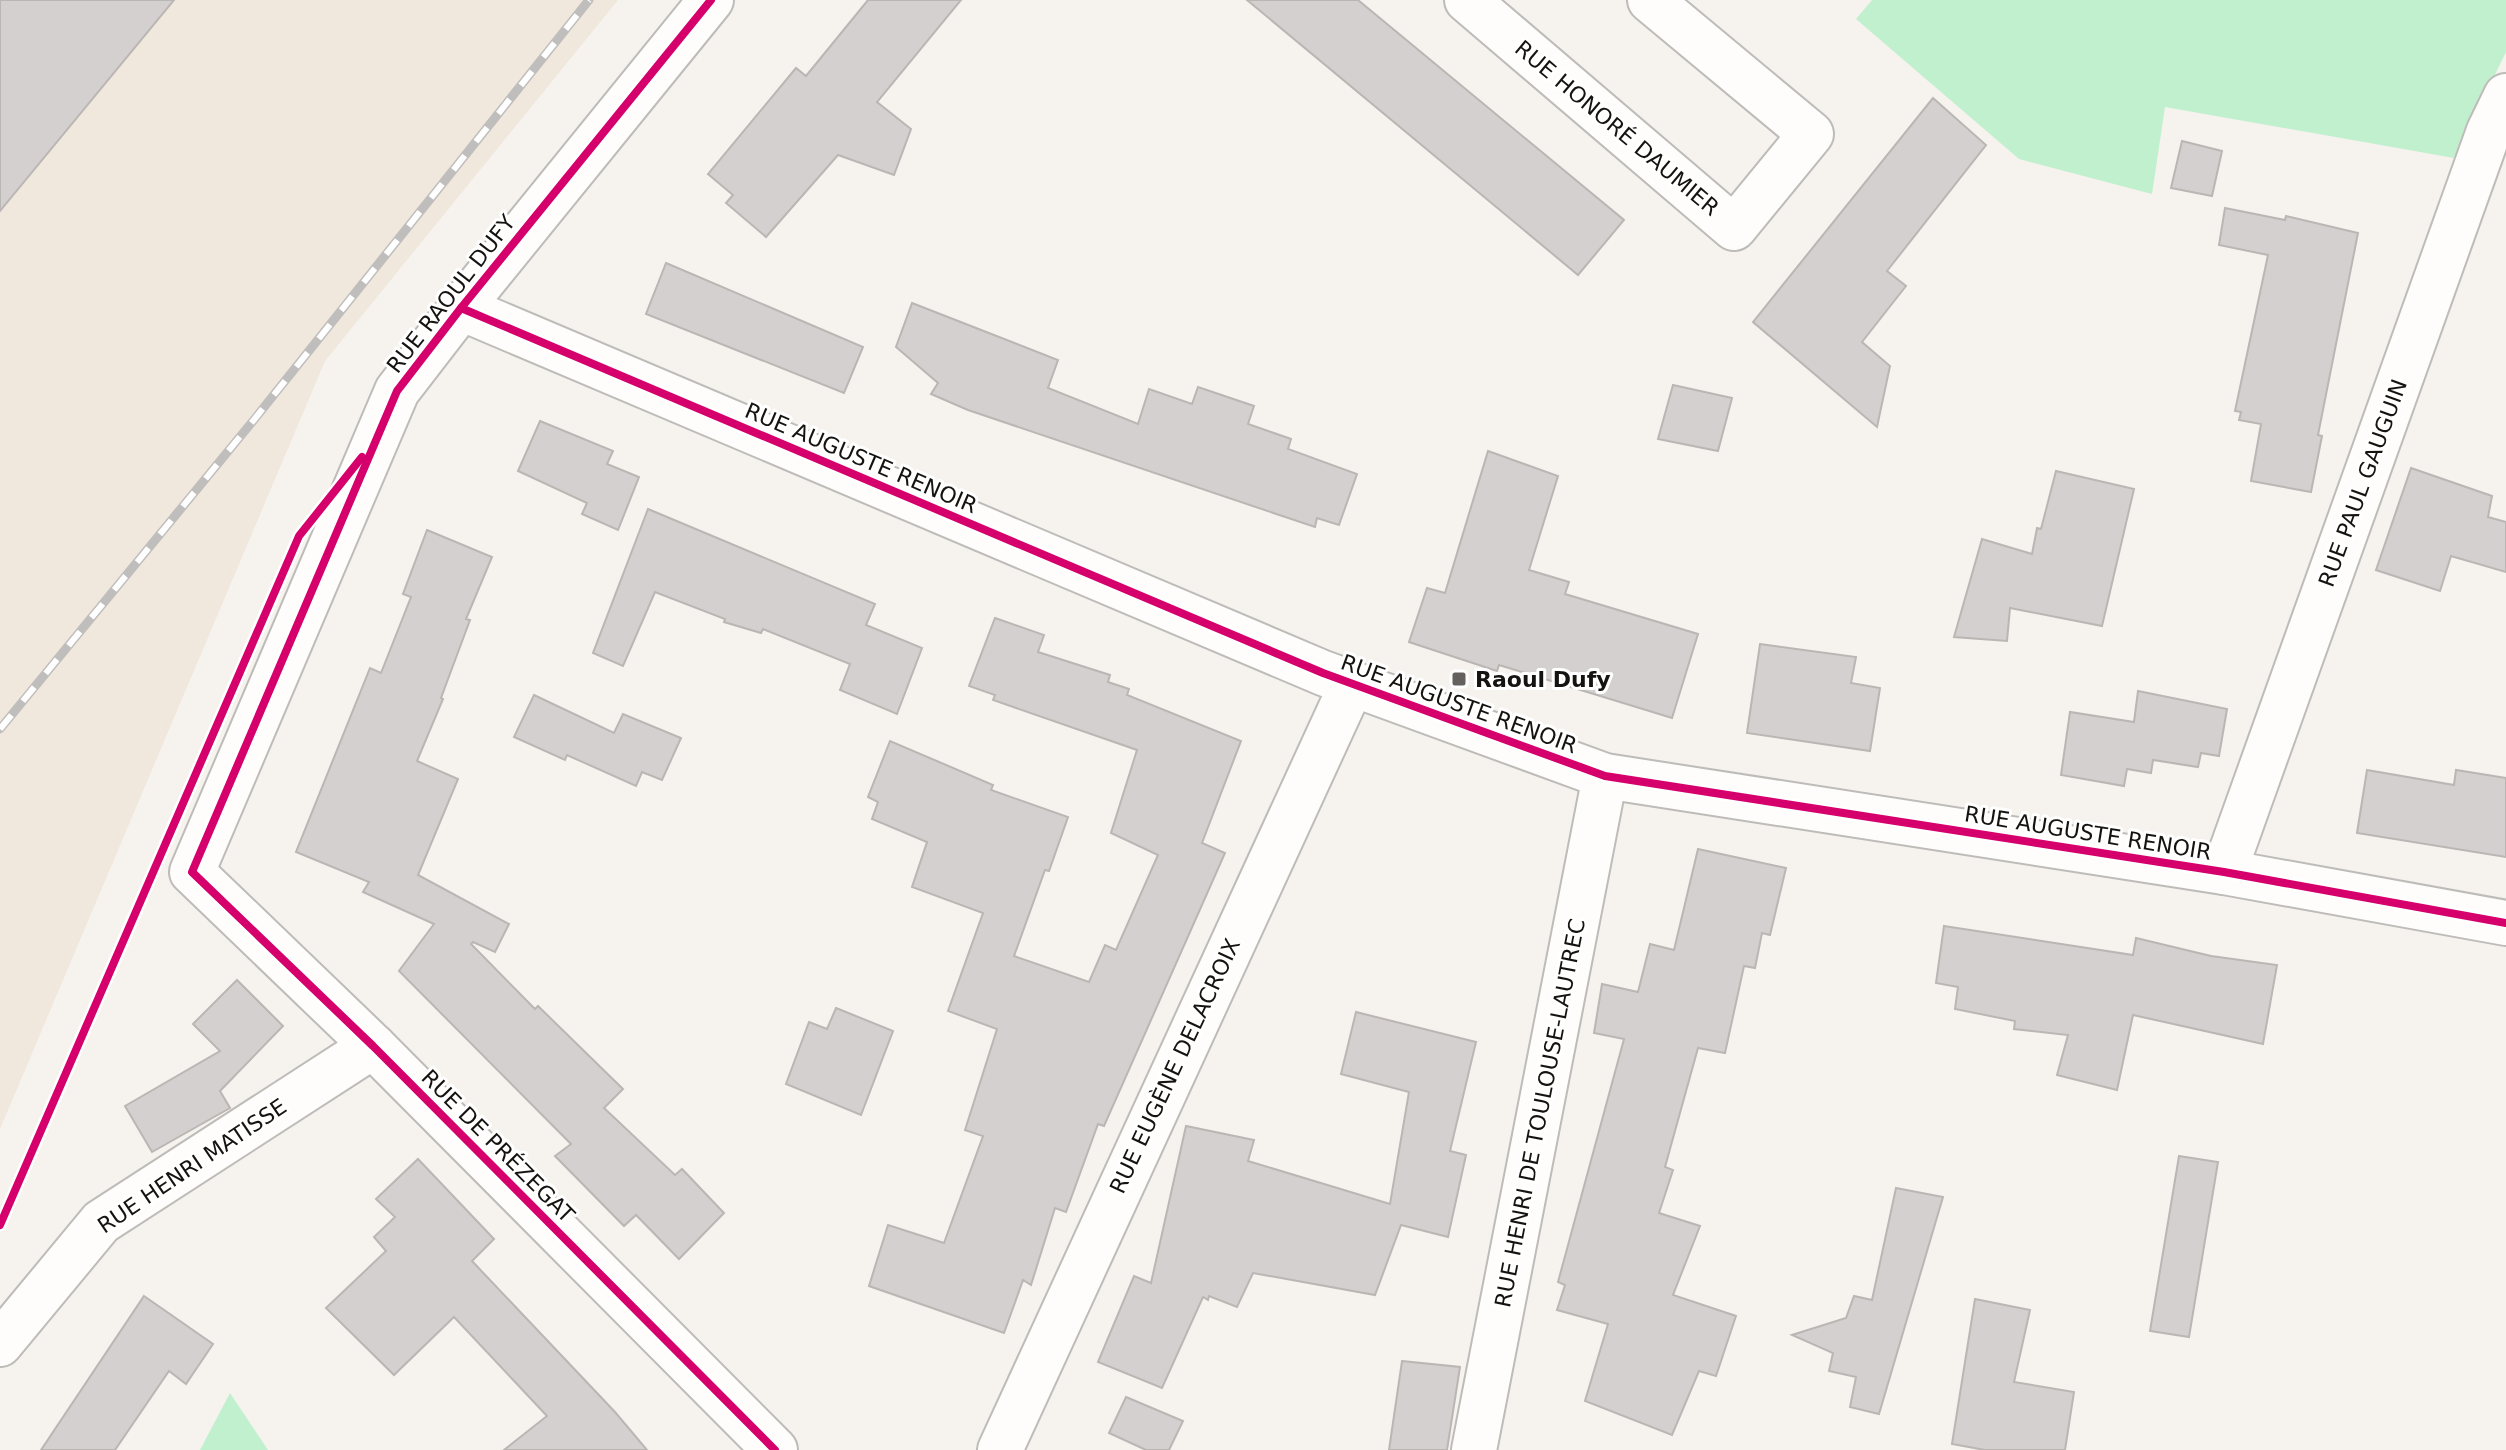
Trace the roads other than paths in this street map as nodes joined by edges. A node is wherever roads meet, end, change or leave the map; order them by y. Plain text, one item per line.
1 (711, 0) edge
2 (1467, 0) edge
3 (1650, 0) edge
4 (2500, 120) edge
5 (461, 308) junction
6 (1352, 684) junction
7 (1605, 776) junction
8 (192, 872) joint
9 (2224, 872) junction
10 (2506, 923) edge
11 (373, 1046) junction
12 (0, 1344) edge
13 (775, 1450) edge
14 (1000, 1450) edge
15 (1474, 1450) edge

1 - 5 street, RUE RAOUL DUFY
2 - 3 street, RUE HONORÉ DAUMIER
4 - 9 street, RUE PAUL GAUGUIN
5 - 6 street, RUE AUGUSTE RENOIR
5 - 8 street, RUE RAOUL DUFY
6 - 7 street, RUE AUGUSTE RENOIR
6 - 14 street, RUE EUGÈNE DELACROIX
7 - 9 street, RUE AUGUSTE RENOIR
7 - 15 street, RUE HENRI DE TOULOUSE-LAUTREC
8 - 11 street, RUE DE PRÉZEGAT
9 - 10 street, RUE AUGUSTE RENOIR
11 - 12 street, RUE HENRI MATISSE
11 - 13 street, RUE DE PRÉZEGAT

